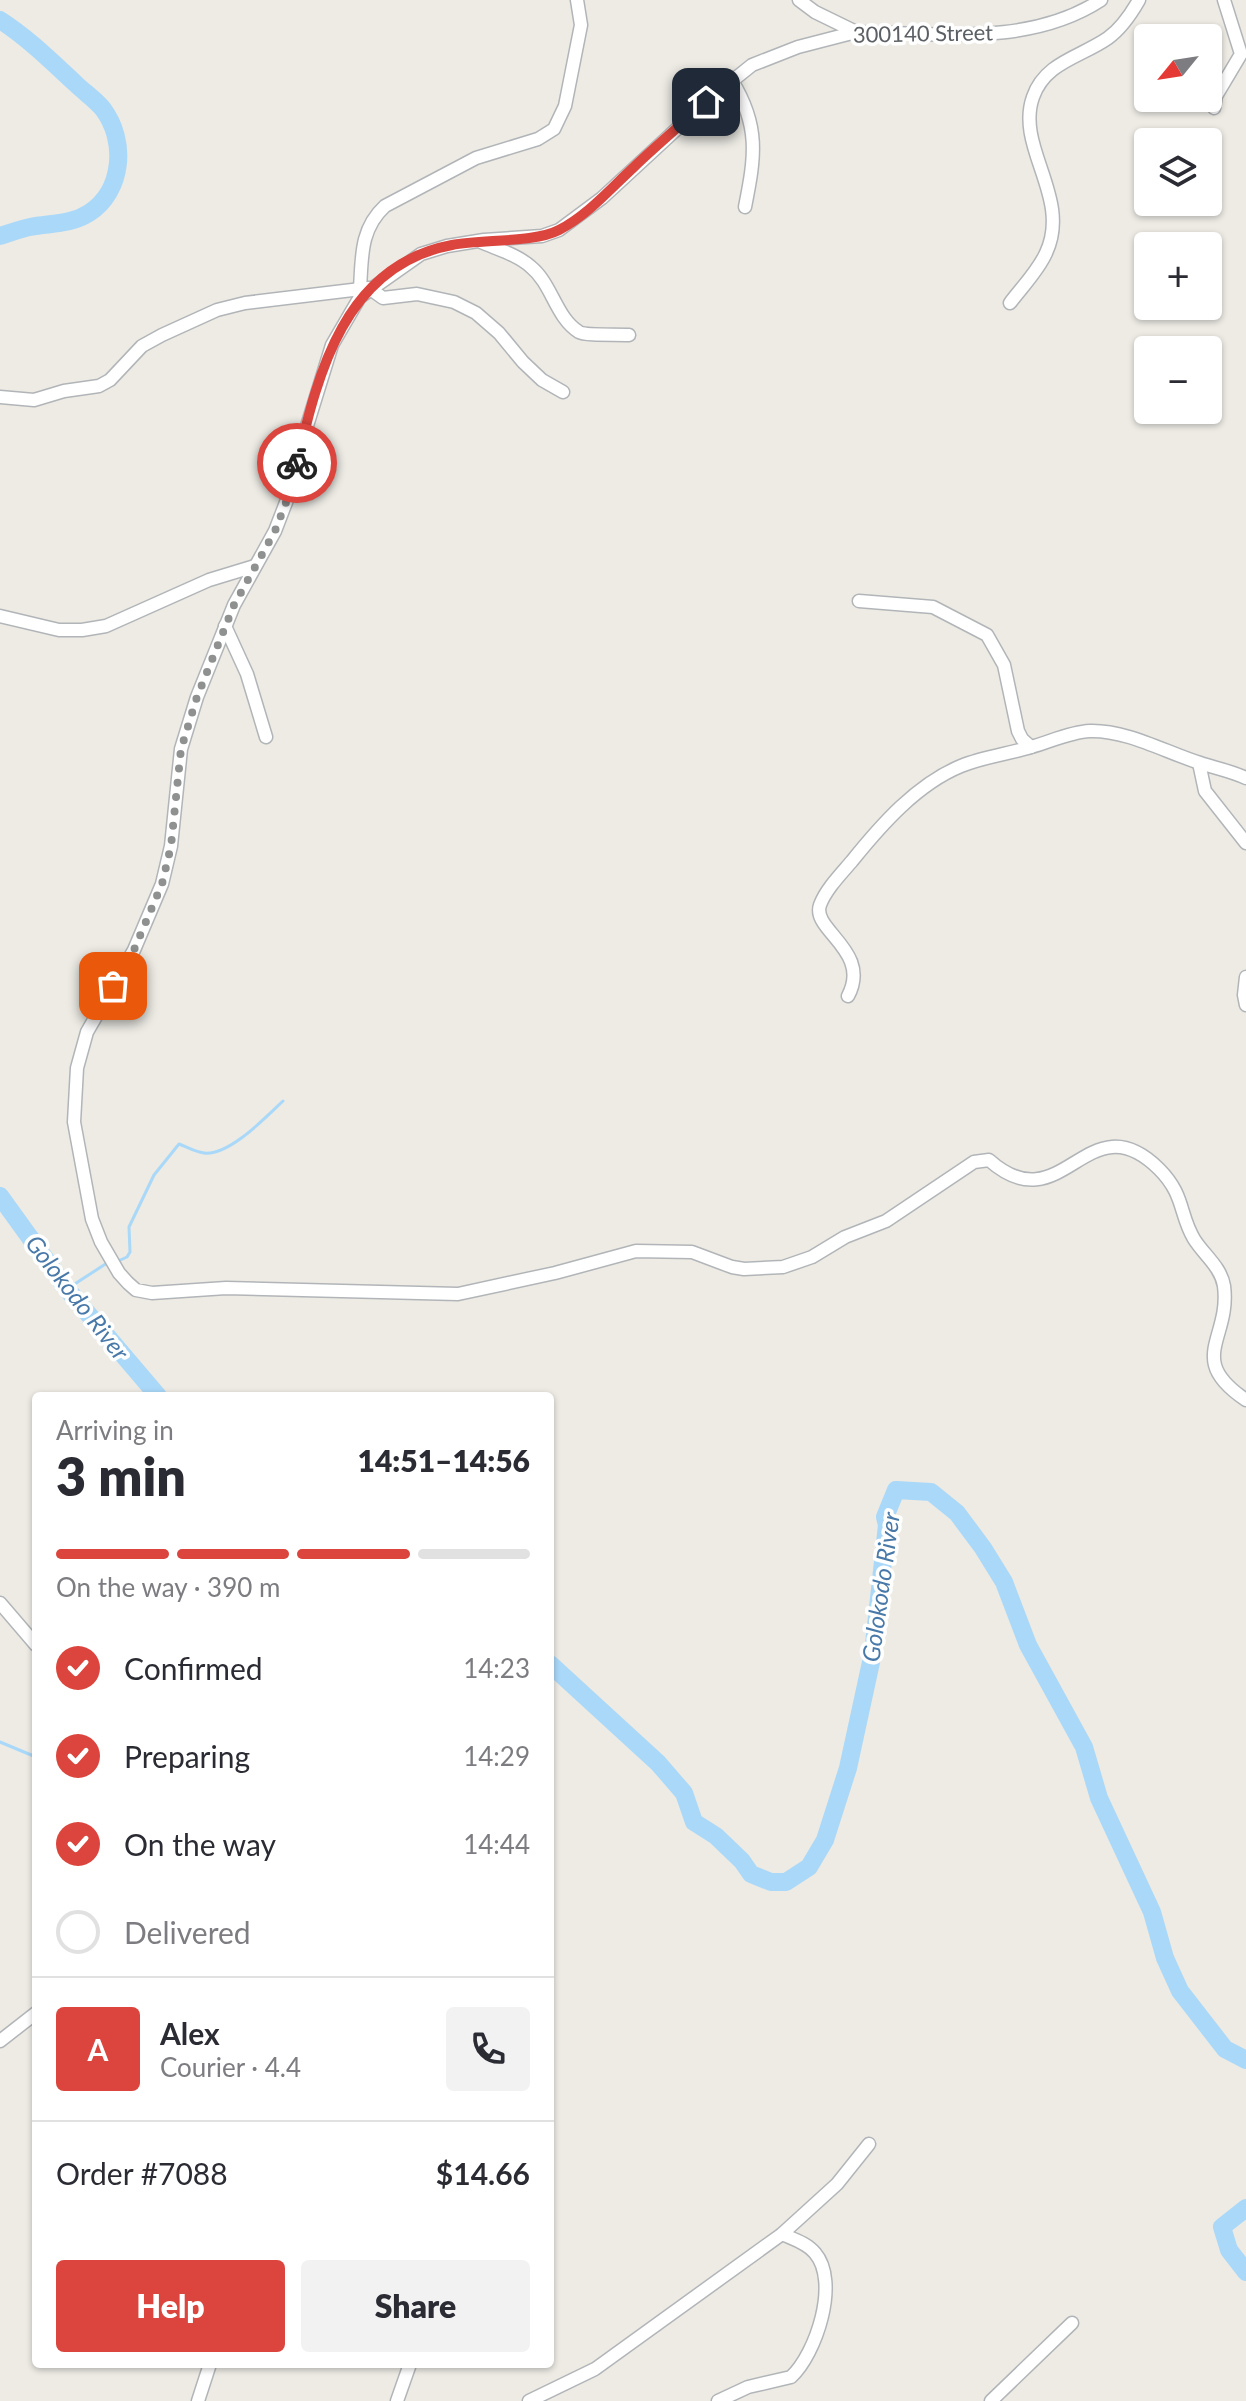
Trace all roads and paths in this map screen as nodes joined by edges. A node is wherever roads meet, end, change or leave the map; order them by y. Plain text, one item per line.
1 (577, 0) edge
2 (799, 0) edge
3 (1084, 0) edge
4 (1139, 0) edge
5 (1224, 0) edge
6 (1100, 1) edge
7 (856, 32) junction
8 (732, 81) junction
9 (1222, 86) edge
10 (745, 207) dead end
11 (478, 241) junction
12 (365, 289) junction
13 (1010, 303) dead end
14 (629, 335) dead end
15 (563, 392) dead end
16 (0, 397) edge
17 (255, 566) junction
18 (859, 601) dead end
19 (0, 616) edge
20 (225, 626) junction
21 (266, 737) dead end
22 (1031, 747) junction
23 (1199, 763) junction
24 (1246, 778) edge
25 (1246, 843) edge
26 (1246, 977) edge
27 (848, 996) dead end
28 (1246, 1005) edge
29 (1246, 1400) edge
30 (0, 1603) edge
31 (32, 1640) edge
32 (32, 2016) edge
33 (0, 2041) edge
34 (869, 2144) dead end
35 (782, 2234) junction
36 (1072, 2323) dead end
37 (209, 2368) edge
38 (409, 2368) edge
39 (198, 2401) edge
40 (397, 2401) edge
41 (529, 2401) edge
42 (718, 2401) edge
43 (991, 2401) edge

1 - 12 street
2 - 7 street
3 - 6 street
4 - 13 street
5 - 9 street
6 - 7 street, 300140 Street
7 - 8 street, 300140 Street
8 - 10 street
8 - 11 street, 300140 Street
11 - 12 street, 300140 Street
11 - 14 street
12 - 15 street
12 - 16 street
12 - 17 street, 300140 Street
17 - 19 street
17 - 20 street, 300140 Street
18 - 22 street
20 - 21 street
20 - 29 street, 300140 Street
22 - 23 street
22 - 27 street
23 - 24 street
23 - 25 street
26 - 28 street
30 - 31 street
32 - 33 street
34 - 35 street
35 - 41 street
35 - 42 street
36 - 43 street
37 - 39 street
38 - 40 street

